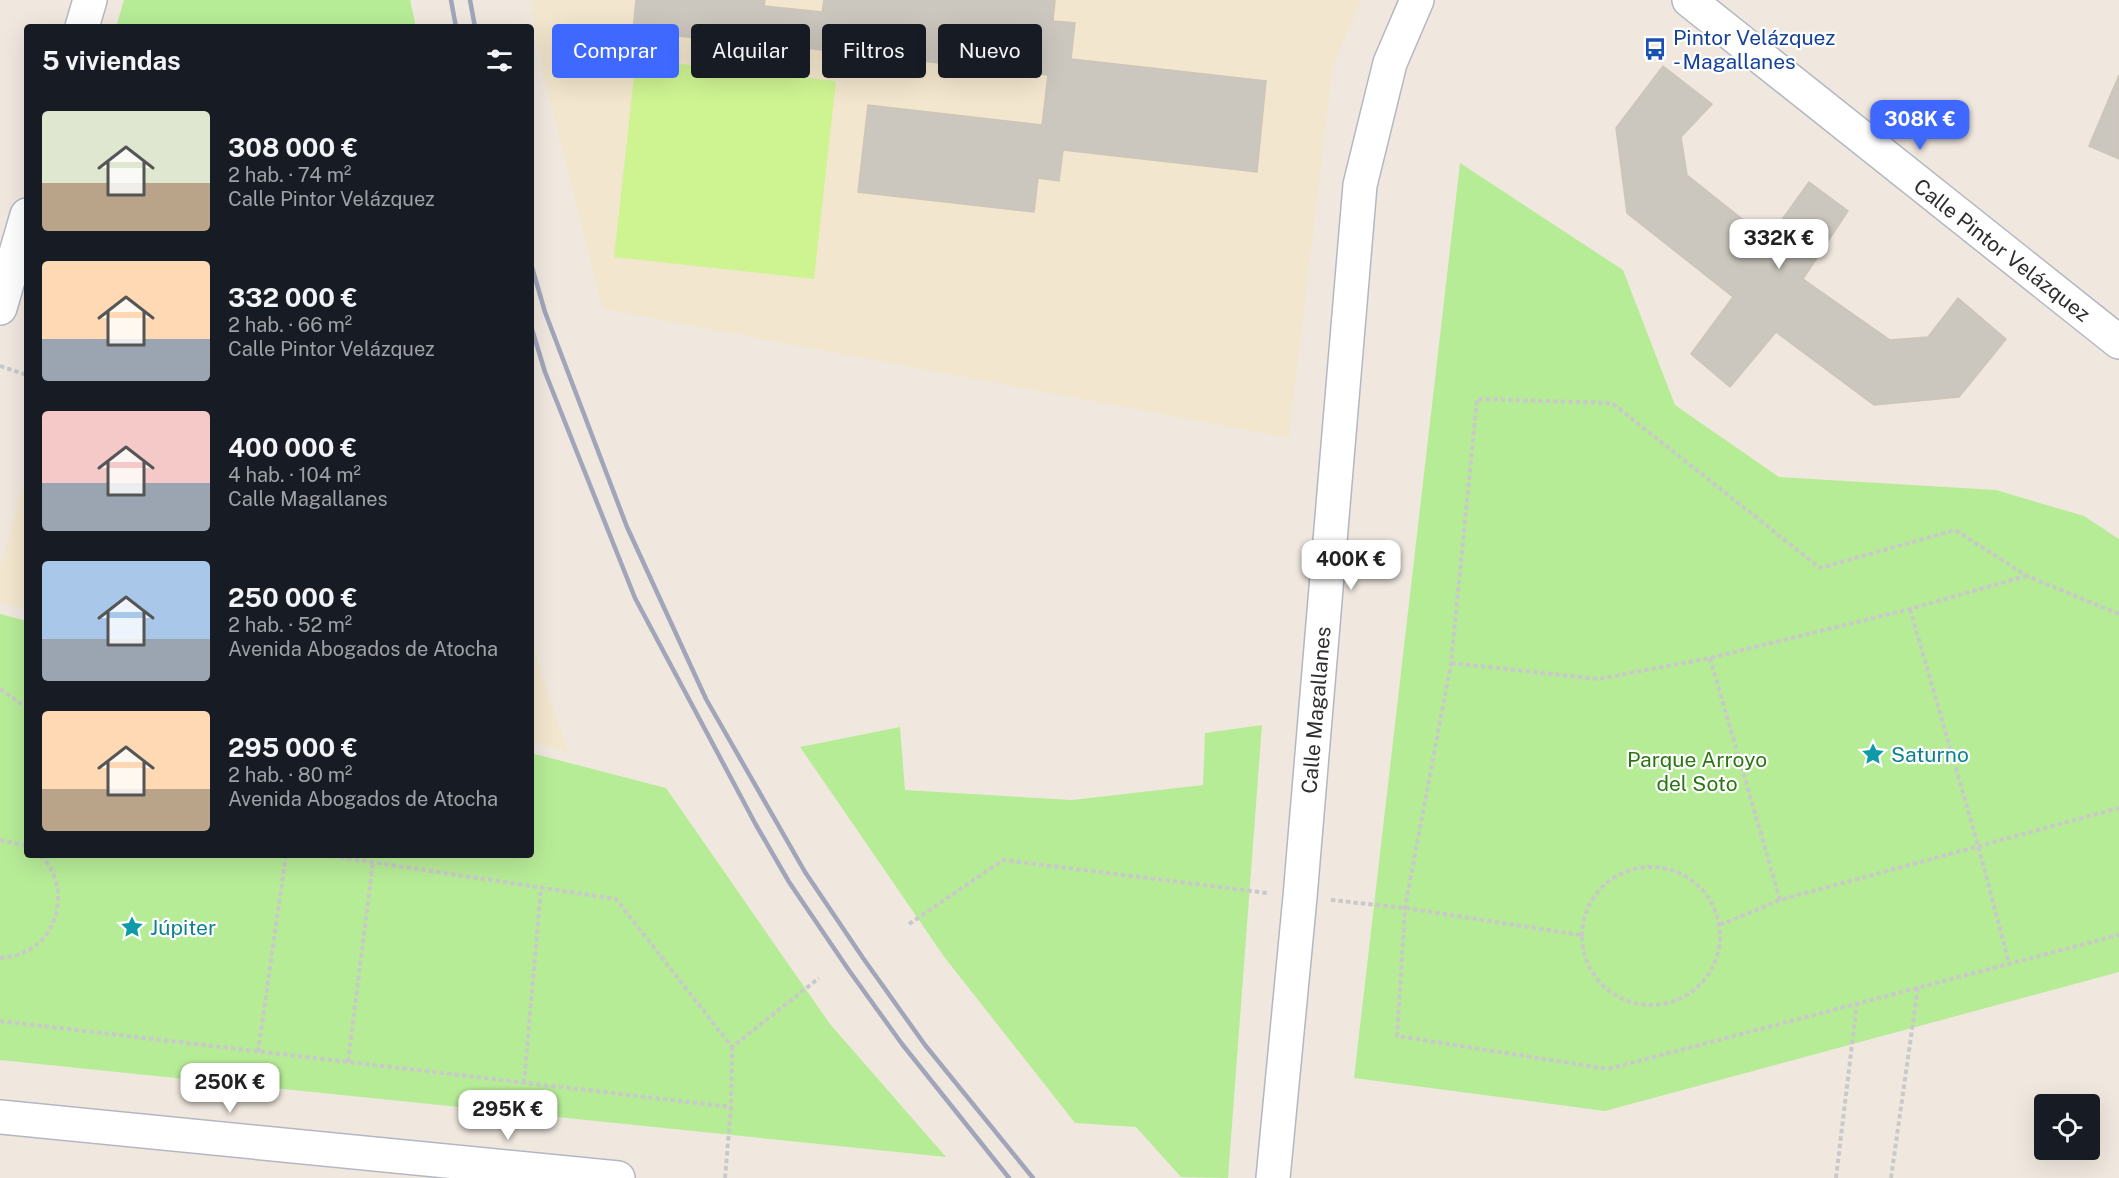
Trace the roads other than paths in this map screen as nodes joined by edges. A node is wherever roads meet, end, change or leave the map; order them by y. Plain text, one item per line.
1 (90, 0) edge
2 (1417, 0) edge
3 (1689, 0) edge
4 (83, 24) edge
5 (24, 225) edge
6 (0, 308) edge
7 (2119, 342) edge
8 (0, 1117) edge
9 (618, 1178) edge
10 (1273, 1178) edge

1 - 4 street
2 - 10 street, Calle Magallanes
3 - 7 street, Calle Pintor Velázquez
5 - 6 street
8 - 9 street

